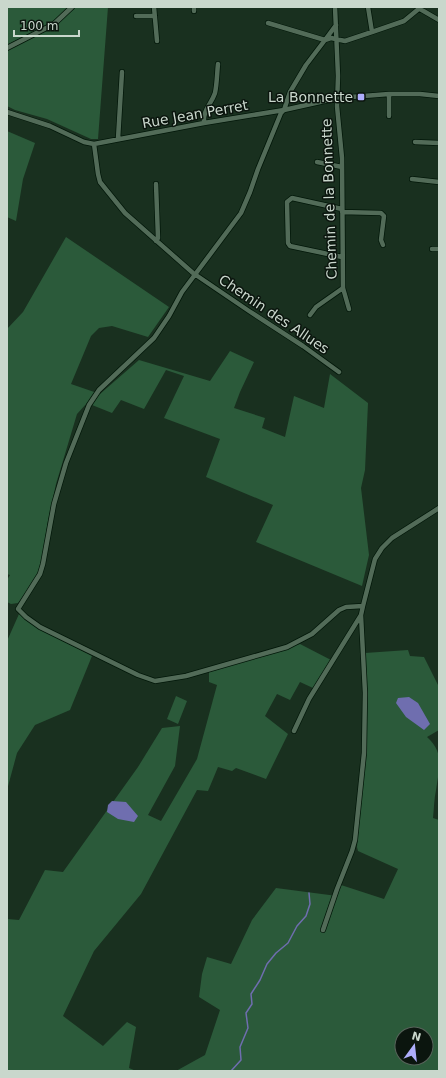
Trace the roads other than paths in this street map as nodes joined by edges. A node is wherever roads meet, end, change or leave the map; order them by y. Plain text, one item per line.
1 (72, 7) edge
2 (154, 7) edge
3 (335, 7) edge
4 (368, 7) edge
5 (421, 8) edge
6 (136, 16) dead end
7 (155, 16) junction
8 (439, 20) edge
9 (268, 23) dead end
10 (336, 25) junction
11 (372, 32) junction
12 (337, 39) junction
13 (325, 40) junction
14 (157, 41) dead end
15 (7, 48) edge
16 (218, 64) dead end
17 (122, 72) dead end
18 (390, 94) junction
19 (439, 96) edge
20 (338, 98) junction
21 (284, 110) junction
22 (7, 112) edge
23 (389, 116) dead end
24 (204, 123) junction
25 (118, 139) junction
26 (415, 142) dead end
27 (439, 143) edge
28 (94, 144) junction
29 (318, 162) dead end
30 (342, 166) junction
31 (412, 179) dead end
32 (439, 182) edge
33 (156, 184) dead end
34 (342, 210) junction
35 (156, 241) junction
36 (383, 245) dead end
37 (439, 249) edge
38 (432, 250) dead end
39 (342, 257) junction
40 (196, 274) junction
41 (343, 288) junction
42 (349, 309) dead end
43 (310, 315) dead end
44 (339, 372) dead end
45 (439, 508) edge
46 (363, 606) junction
47 (361, 615) junction
48 (294, 731) dead end
49 (323, 930) dead end

1 - 15 street
2 - 7 street
3 - 10 street, Chemin de la Bonnette
4 - 11 street
5 - 8 street
5 - 11 street
6 - 7 street
7 - 14 street
9 - 13 street
10 - 12 street, Chemin de la Bonnette
10 - 13 street
11 - 12 street
12 - 13 street
12 - 20 street, Chemin de la Bonnette
13 - 21 street
16 - 24 street
17 - 25 street
18 - 19 street, Rue Jean Perret
18 - 20 street, Rue Jean Perret
18 - 23 street
20 - 21 street, Rue Jean Perret
20 - 30 street, Chemin de la Bonnette
21 - 24 street, Rue Jean Perret
21 - 40 street
22 - 28 street, Rue Jean Perret
24 - 25 street, Rue Jean Perret
25 - 28 street, Rue Jean Perret
26 - 27 street
28 - 35 street, Chemin des Allues
29 - 30 street
30 - 34 street, Chemin de la Bonnette
31 - 32 street
33 - 35 street
34 - 36 street
34 - 39 street, Chemin de la Bonnette
34 - 39 street
35 - 40 street, Chemin des Allues
37 - 38 street
39 - 41 street, Chemin de la Bonnette
40 - 44 street, Chemin des Allues
40 - 46 street
41 - 42 street, Chemin de la Bonnette
41 - 43 street
45 - 46 street
46 - 47 street
47 - 48 street
47 - 49 street

